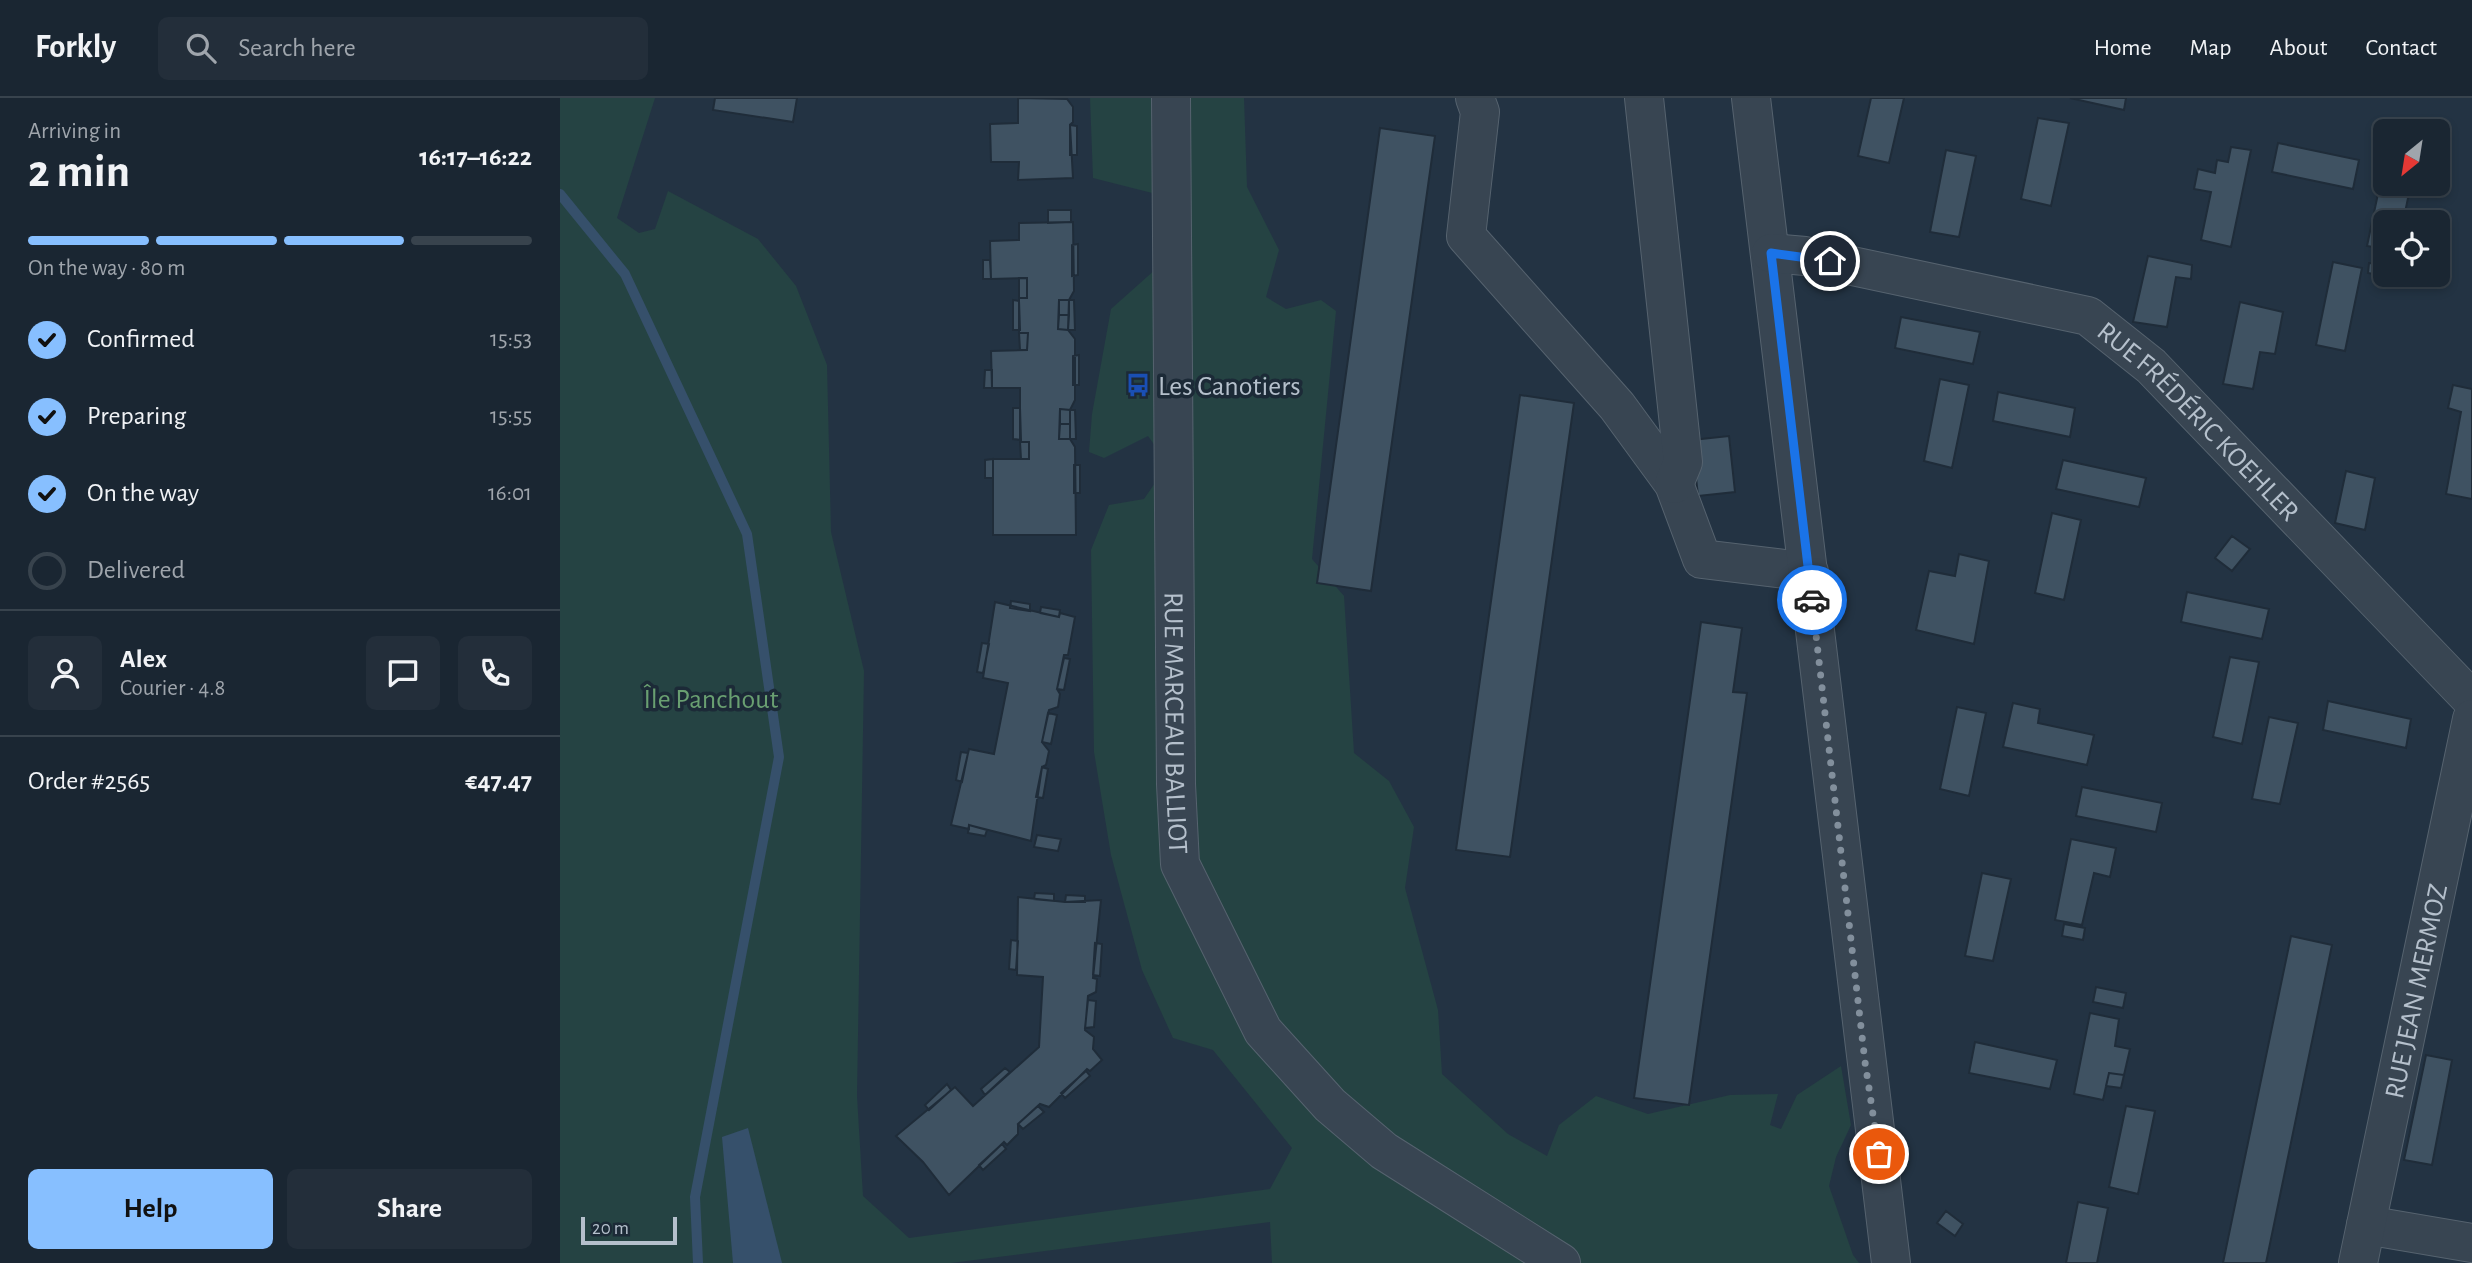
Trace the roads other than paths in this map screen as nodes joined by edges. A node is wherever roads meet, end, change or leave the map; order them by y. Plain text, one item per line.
1 (1152, 98) edge
2 (1171, 98) edge
3 (1475, 98) edge
4 (1644, 98) edge
5 (1751, 98) edge
6 (1771, 253) junction
7 (1674, 484) junction
8 (1809, 572) junction
9 (2472, 700) edge
10 (2472, 719) edge
11 (2366, 1225) junction
12 (2472, 1243) edge
13 (1520, 1263) edge
14 (1561, 1263) edge
15 (1891, 1263) edge
16 (2358, 1263) edge

1 - 13 street, RUE MARCEAU BALLIOT
2 - 14 street, RUE MARCEAU BALLIOT
3 - 7 street
4 - 7 street
5 - 6 street
6 - 8 street
6 - 9 street, RUE FRÉDÉRIC KOEHLER
7 - 8 street
8 - 15 street
10 - 11 street, RUE JEAN MERMOZ
11 - 12 street
11 - 16 street, RUE JEAN MERMOZ

